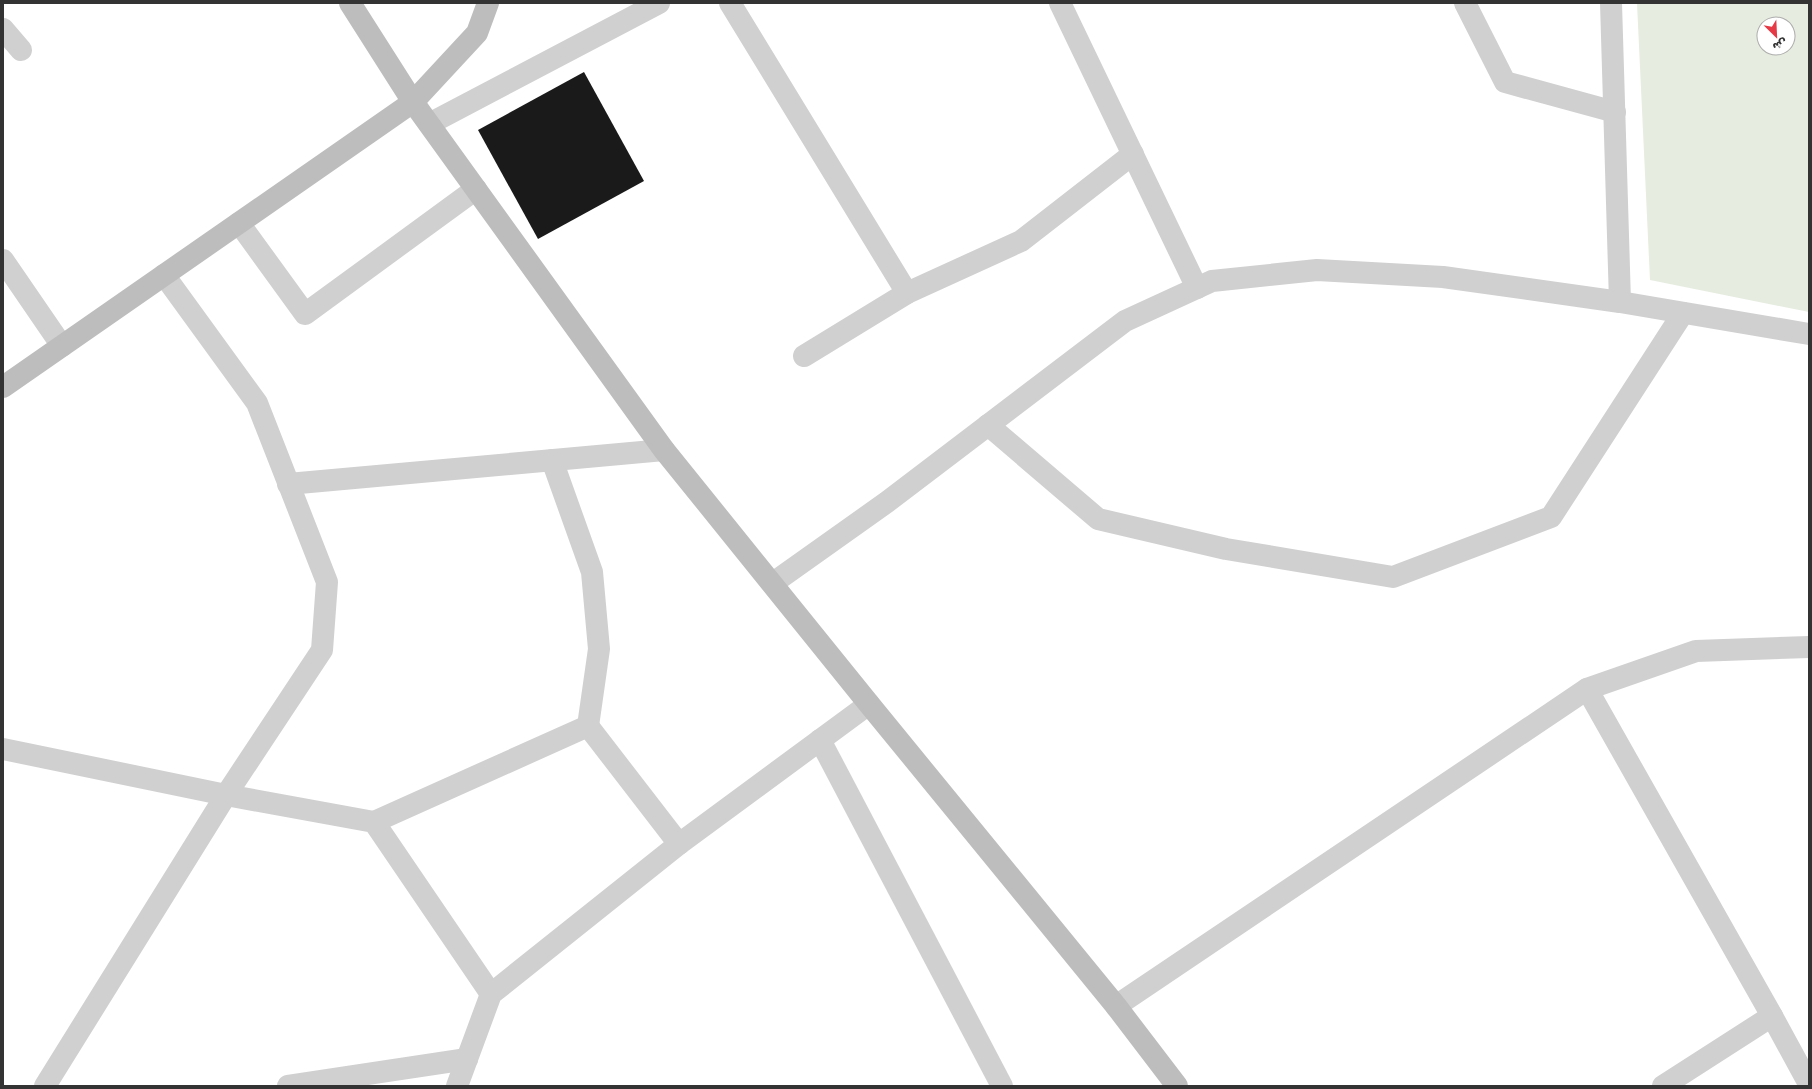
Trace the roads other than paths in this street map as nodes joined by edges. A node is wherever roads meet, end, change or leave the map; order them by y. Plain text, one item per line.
1 (350, 3) edge
2 (488, 3) edge
3 (659, 3) edge
4 (730, 3) edge
5 (1060, 3) edge
6 (1465, 3) edge
7 (1611, 3) edge
8 (3, 29) edge
9 (21, 50) dead end
10 (413, 102) junction
11 (1615, 112) junction
12 (429, 124) junction
13 (1133, 154) junction
14 (476, 189) junction
15 (239, 223) junction
16 (3, 260) edge
17 (164, 275) junction
18 (1197, 288) junction
19 (907, 293) junction
20 (1620, 302) junction
21 (1683, 313) junction
22 (1809, 334) edge
23 (62, 346) junction
24 (804, 356) dead end
25 (3, 387) edge
26 (988, 425) junction
27 (664, 450) junction
28 (552, 460) junction
29 (288, 484) junction
30 (772, 583) junction
31 (1809, 647) edge
32 (1587, 689) junction
33 (869, 704) junction
34 (588, 726) junction
35 (820, 740) junction
36 (3, 749) edge
37 (226, 795) junction
38 (374, 822) junction
39 (679, 844) junction
40 (491, 994) junction
41 (1116, 1006) junction
42 (1772, 1016) junction
43 (467, 1059) junction
44 (1809, 1084) edge
45 (44, 1086) edge
46 (288, 1086) edge
47 (457, 1086) edge
48 (1002, 1086) edge
49 (1177, 1086) edge
50 (1663, 1086) edge

1 - 10 street
2 - 10 street
3 - 12 street
4 - 19 street
5 - 13 street
6 - 11 street
7 - 11 street
8 - 9 street
10 - 12 street
10 - 15 street
11 - 20 street
12 - 14 street
13 - 18 street
13 - 19 street
14 - 15 street
14 - 27 street
15 - 17 street
16 - 23 street
17 - 23 street
17 - 29 street
18 - 20 street
18 - 26 street
19 - 24 street
20 - 21 street
21 - 22 street
21 - 26 street
23 - 25 street
26 - 30 street
27 - 28 street
27 - 30 street
28 - 29 street
28 - 34 street
29 - 37 street
30 - 33 street
31 - 32 street
32 - 41 street
32 - 42 street
33 - 35 street
33 - 41 street
34 - 38 street
34 - 39 street
35 - 39 street
35 - 48 street
36 - 37 street
37 - 38 street
37 - 45 street
38 - 40 street
39 - 40 street
40 - 43 street
41 - 49 street
42 - 44 street
42 - 50 street
43 - 46 street
43 - 47 street

